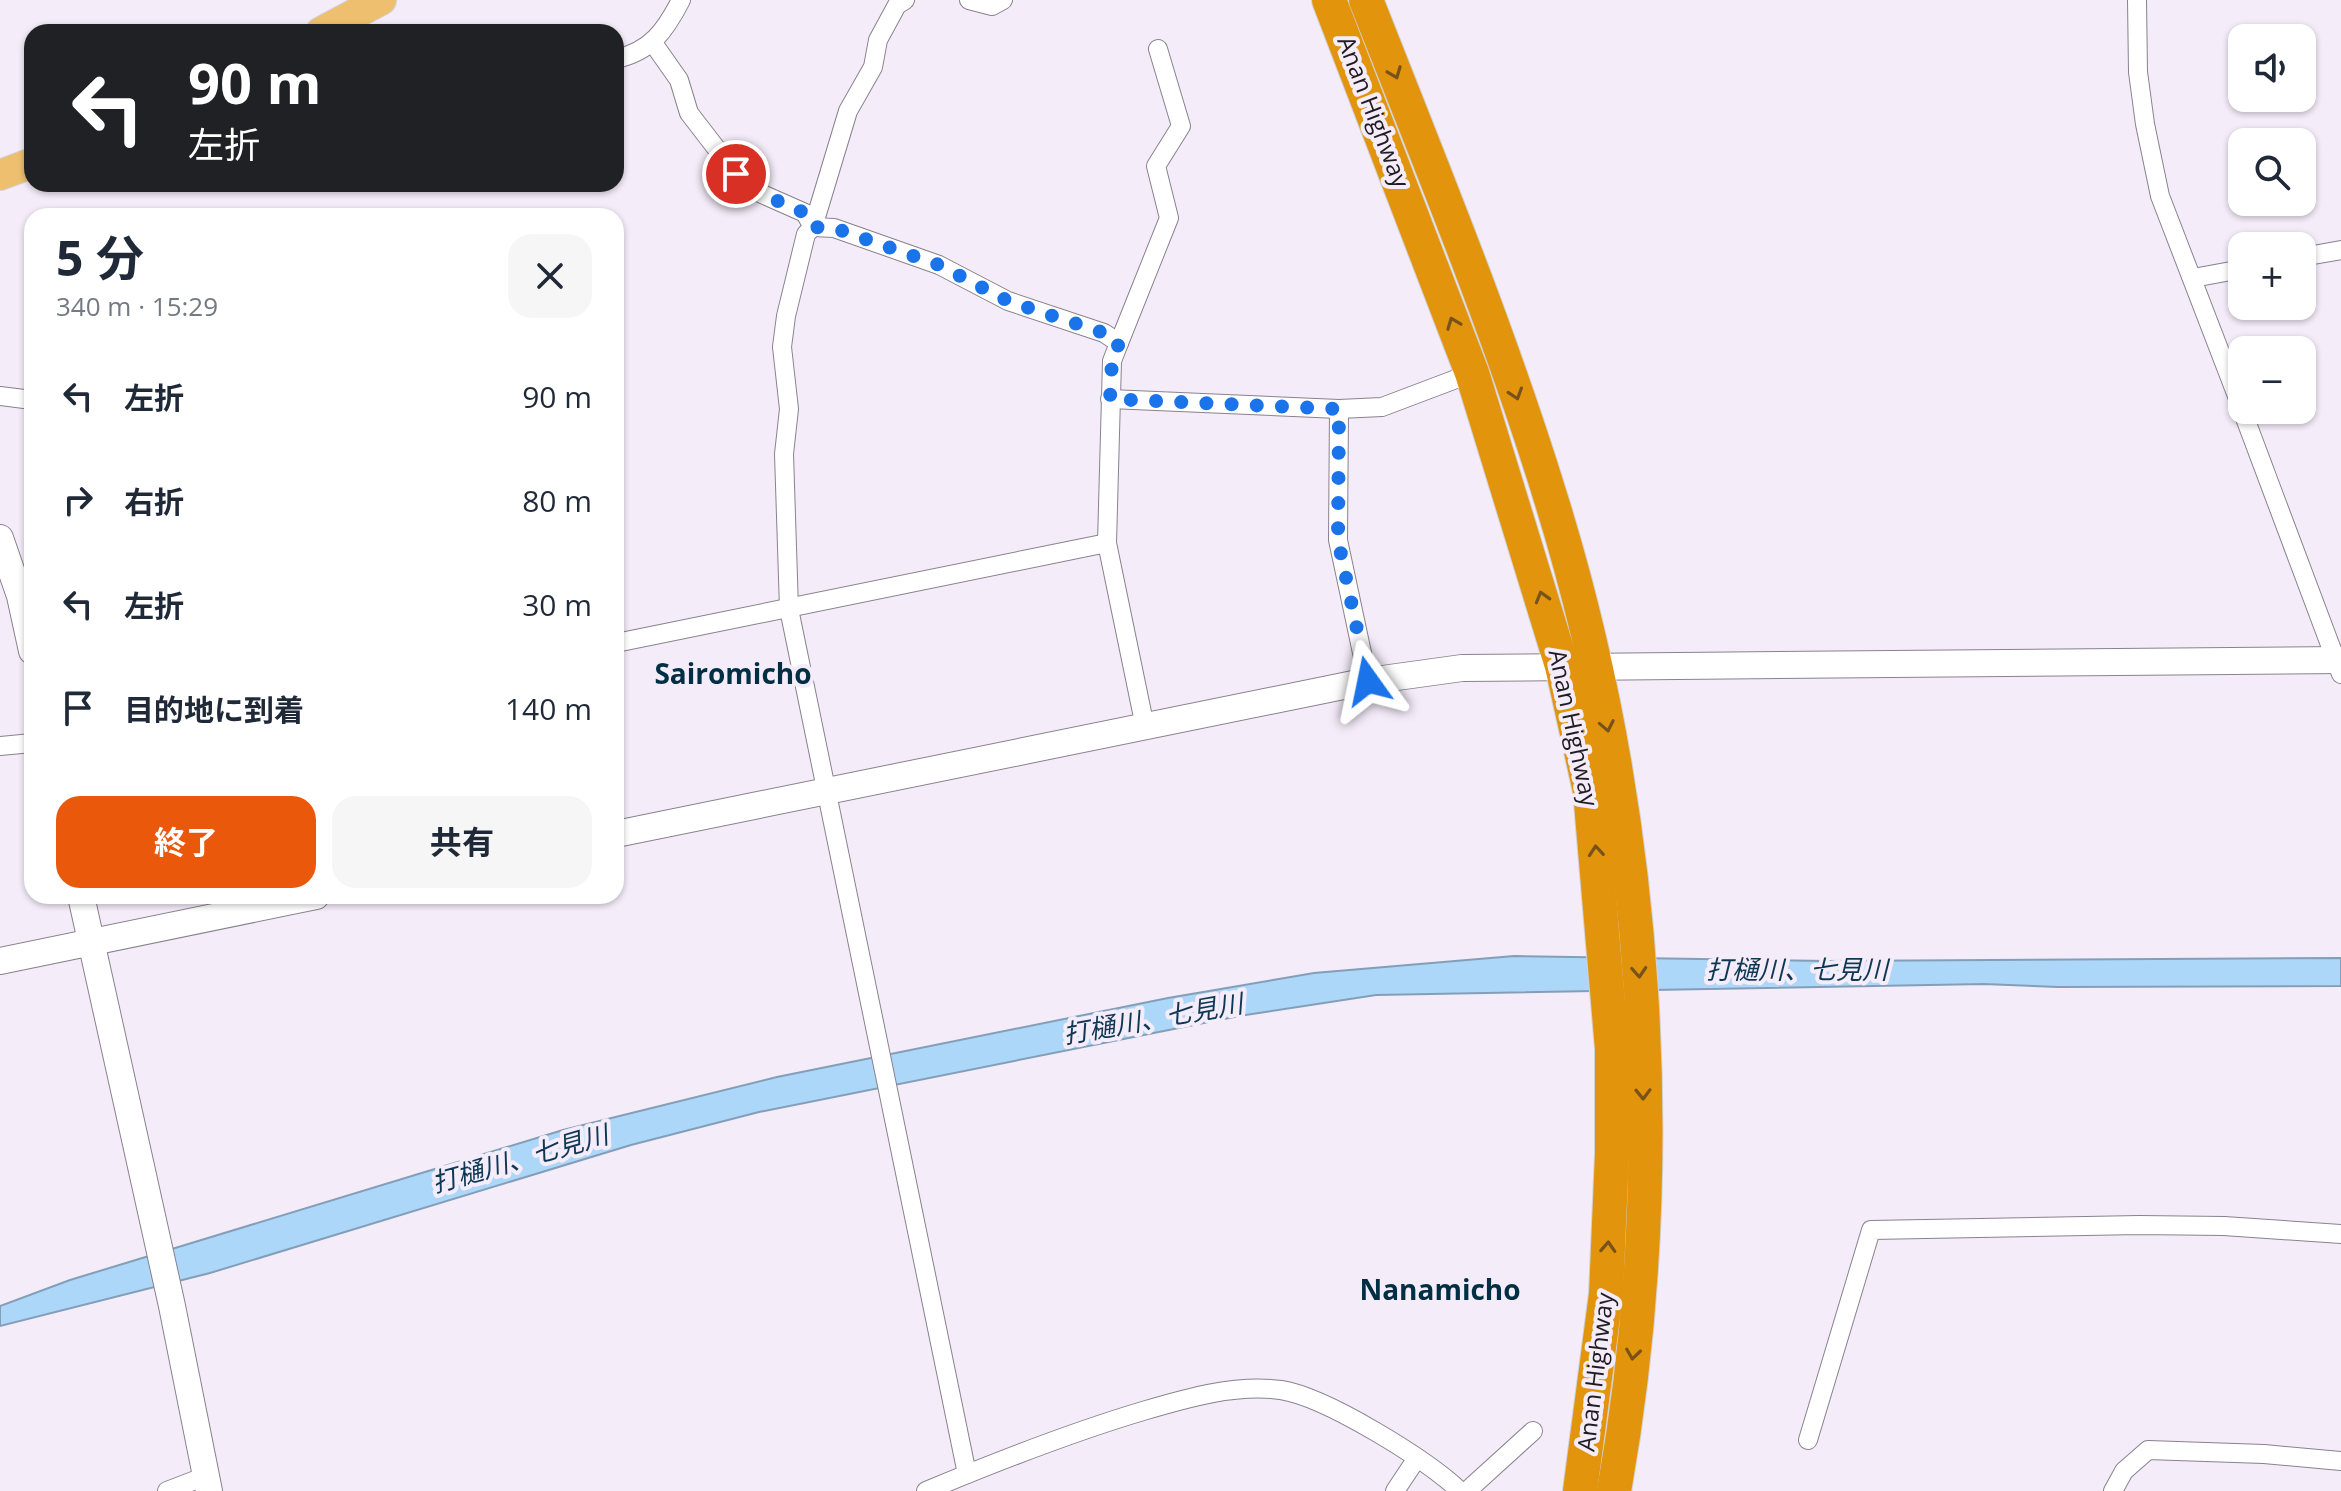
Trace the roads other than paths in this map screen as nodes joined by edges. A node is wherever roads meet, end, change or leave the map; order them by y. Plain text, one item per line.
1 (681, 0) edge
2 (905, 0) edge
3 (969, 0) edge
4 (1003, 0) edge
5 (1329, 0) edge
6 (1366, 0) edge
7 (2137, 0) edge
8 (375, 2) edge
9 (335, 24) edge
10 (653, 43) junction
11 (1158, 49) dead end
12 (624, 57) edge
13 (24, 166) edge
14 (0, 175) edge
15 (813, 227) junction
16 (2341, 250) edge
17 (2316, 254) edge
18 (2228, 272) edge
19 (2193, 278) junction
20 (1119, 343) junction
21 (2228, 372) edge
22 (1472, 373) junction
23 (0, 396) edge
24 (24, 399) edge
25 (1110, 399) junction
26 (1339, 409) junction
27 (2248, 424) edge
28 (0, 538) edge
29 (1107, 543) junction
30 (789, 609) junction
31 (24, 614) edge
32 (624, 641) edge
33 (2340, 665) edge
34 (1562, 666) junction
35 (1595, 668) junction
36 (1368, 681) junction
37 (1145, 727) junction
38 (24, 744) edge
39 (0, 746) edge
40 (825, 791) junction
41 (624, 832) edge
42 (83, 904) edge
43 (278, 904) edge
44 (1619, 929) junction
45 (90, 943) junction
46 (0, 961) edge
47 (2341, 1234) edge
48 (1533, 1431) dead end
49 (1808, 1440) dead end
50 (1417, 1458) junction
51 (2341, 1461) edge
52 (967, 1474) junction
53 (207, 1484) edge
54 (167, 1491) edge
55 (926, 1491) edge
56 (1395, 1491) edge
57 (1460, 1491) edge
58 (1467, 1491) edge
59 (1580, 1491) edge
60 (1614, 1491) edge
61 (2113, 1491) edge

1 - 10 street
2 - 15 street
3 - 4 street
22 -> 5 highway, Anan Highway
6 -> 35 highway, Anan Highway
7 - 19 street
8 - 9 main road
10 - 12 street
10 - 15 street
11 - 20 street
13 - 14 main road
15 - 20 street
15 - 30 street
16 - 17 street
18 - 19 street
19 - 21 street
20 - 25 street
22 - 26 street
34 -> 22 highway, Anan Highway
23 - 24 street
25 - 26 street
25 - 29 street
26 - 36 street
27 - 33 street
28 - 31 street
29 - 30 street
29 - 37 street
30 - 32 street
30 - 40 street
33 - 35 street
34 - 35 street
34 - 36 street
44 -> 34 highway, Anan Highway
35 -> 44 highway, Anan Highway
36 - 37 street
37 - 40 street
38 - 39 street
40 - 41 street
40 - 52 street
42 - 45 street
43 - 45 street
59 -> 44 highway, Anan Highway
44 -> 60 highway, Anan Highway
45 - 46 street
45 - 53 street
47 - 49 street
48 - 58 street
50 - 52 street
50 - 56 street
50 - 57 street
51 - 61 street
52 - 55 street
53 - 54 street

